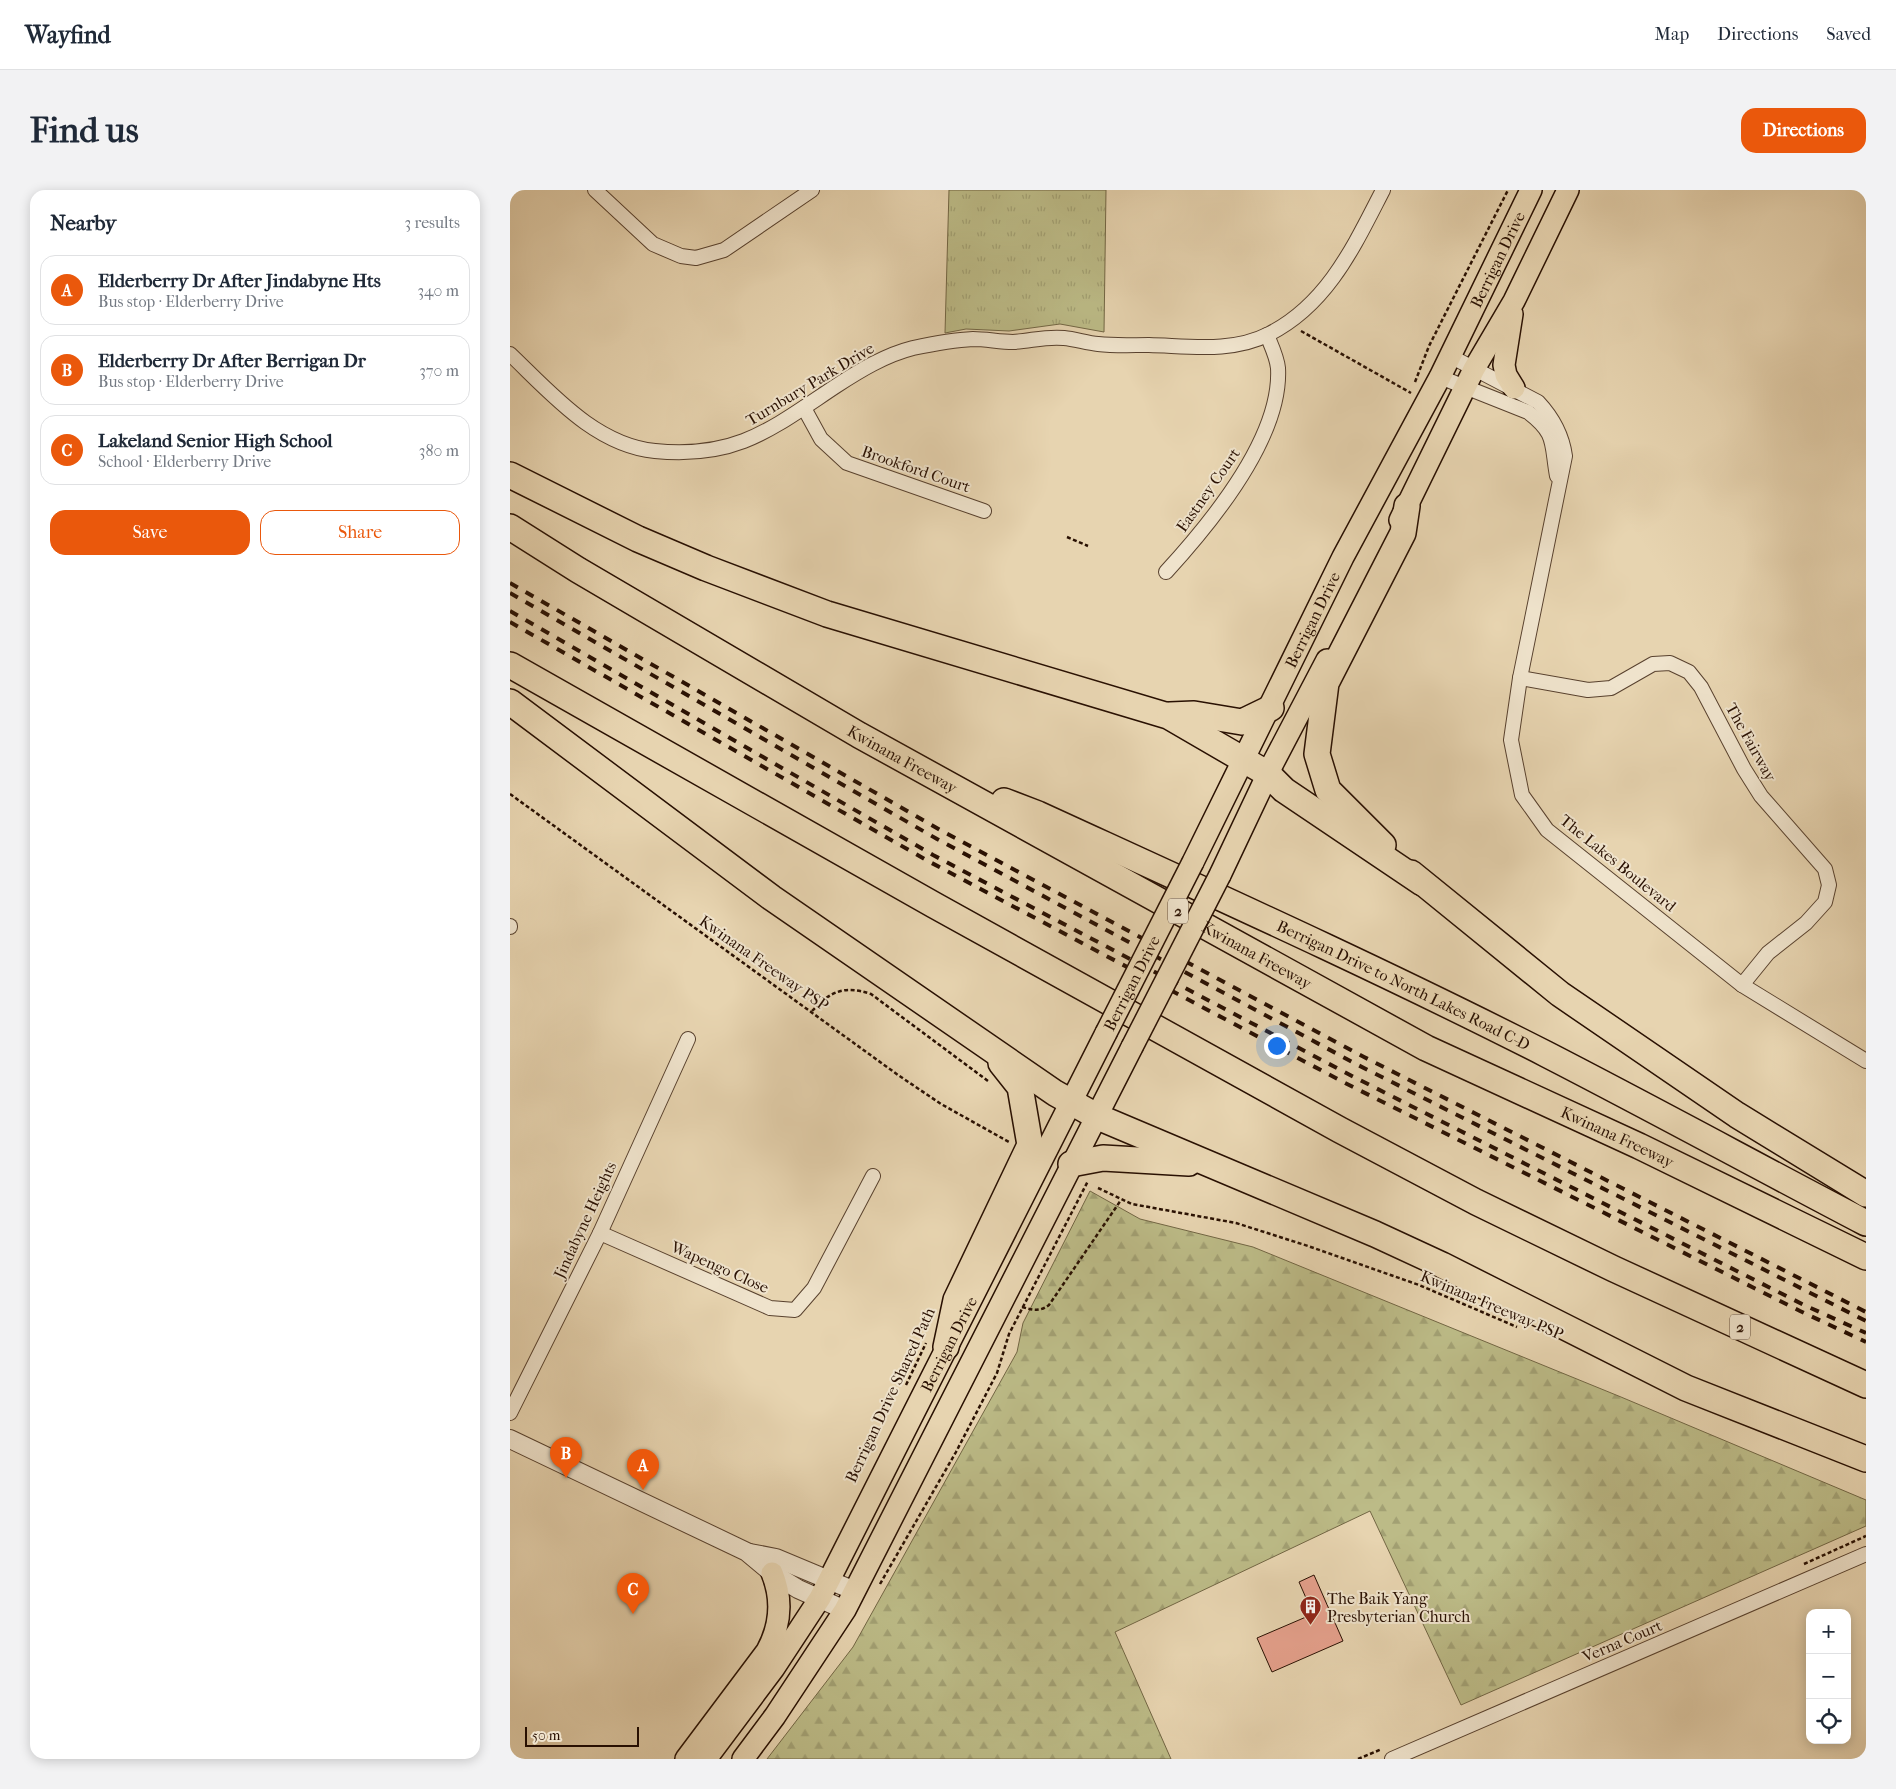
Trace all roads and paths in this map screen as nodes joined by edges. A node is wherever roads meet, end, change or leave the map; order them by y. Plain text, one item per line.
1 (595, 190) edge
2 (812, 190) edge
3 (1383, 190) edge
4 (1531, 190) edge
5 (1568, 190) edge
6 (1514, 301) junction
7 (1290, 322) junction
8 (1267, 335) junction
9 (510, 354) edge
10 (1450, 356) junction
11 (1474, 369) junction
12 (1440, 377) junction
13 (1514, 388) junction
14 (1464, 389) junction
15 (1411, 393) dead end
16 (804, 408) junction
17 (510, 475) edge
18 (1558, 482) junction
19 (1407, 506) junction
20 (984, 511) dead end
21 (510, 527) edge
22 (1067, 537) dead end
23 (1088, 546) dead end
24 (1166, 572) dead end
25 (510, 665) edge
26 (1520, 678) junction
27 (510, 702) edge
28 (1271, 708) junction
29 (1168, 716) junction
30 (1243, 759) junction
31 (928, 774) junction
32 (1268, 774) junction
33 (510, 794) edge
34 (1422, 883) junction
35 (1742, 985) junction
36 (812, 1011) junction
37 (688, 1040) dead end
38 (988, 1048) junction
39 (1866, 1061) edge
40 (992, 1084) dead end
41 (1071, 1101) junction
42 (1098, 1116) junction
43 (1010, 1143) dead end
44 (1071, 1164) junction
45 (1212, 1166) junction
46 (873, 1176) dead end
47 (1098, 1188) dead end
48 (1866, 1194) edge
49 (1121, 1200) junction
50 (1866, 1223) edge
51 (600, 1233) junction
52 (1866, 1257) edge
53 (1614, 1269) junction
54 (1022, 1307) dead end
55 (1522, 1329) dead end
56 (938, 1342) junction
57 (1866, 1385) edge
58 (903, 1391) dead end
59 (1866, 1403) edge
60 (510, 1413) edge
61 (510, 1439) edge
62 (1866, 1459) edge
63 (747, 1552) junction
64 (1866, 1554) edge
65 (772, 1573) junction
66 (825, 1590) junction
67 (855, 1591) junction
68 (845, 1610) junction
69 (686, 1759) edge
70 (706, 1759) edge
71 (743, 1759) edge
72 (1392, 1759) edge

1 - 2 street
3 - 7 street, Turnbury Park Drive
4 - 10 main road, Berrigan Drive
5 - 6 main road, Berrigan Drive
6 - 11 main road, Berrigan Drive
6 - 13 main road
7 - 8 street, Turnbury Park Drive
7 - 15 path
8 - 16 street, Turnbury Park Drive
8 - 24 street, Eastney Court
9 - 16 street, Turnbury Park Drive
10 - 11 street, The Lakes Boulevard
10 - 12 main road, Berrigan Drive
11 - 13 street, The Lakes Boulevard
11 - 14 main road, Berrigan Drive
12 - 14 street, The Lakes Boulevard
12 - 28 main road, Berrigan Drive
13 - 18 street, The Lakes Boulevard
14 - 18 street, The Lakes Boulevard
14 - 19 main road, Berrigan Drive
16 - 20 street, Brookford Court
17 - 29 highway
18 - 26 street, The Lakes Boulevard
19 - 32 main road, Berrigan Drive
19 - 34 highway
21 - 31 highway, Kwinana Freeway / 2
22 - 23 path
25 - 53 highway, 2
26 - 35 street, The Lakes Boulevard
26 - 35 street, The Fairway
27 - 38 highway
28 - 29 highway
28 - 30 main road, Berrigan Drive
29 - 30 highway
30 - 32 highway
30 - 41 main road, Berrigan Drive, bridge
31 - 50 highway, Berrigan Drive to North Lakes Road C-D
31 - 52 highway, Kwinana Freeway / 2
32 - 34 highway
32 - 42 main road, Berrigan Drive, bridge
33 - 36 path, Kwinana Freeway PSP
34 - 48 highway
35 - 39 street, The Lakes Boulevard
36 - 40 path
36 - 43 path, Kwinana Freeway PSP
37 - 51 street, Jindabyne Heights
38 - 41 highway
38 - 56 highway
41 - 42 highway
41 - 56 main road, Berrigan Drive
42 - 44 main road, Berrigan Drive
42 - 45 highway
44 - 45 highway
44 - 67 main road, Berrigan Drive
45 - 62 highway
46 - 51 street, Wapengo Close
47 - 49 path, Kwinana Freeway PSP
49 - 54 path
49 - 55 path, Kwinana Freeway PSP
51 - 60 street, Jindabyne Heights
53 - 57 highway, 2
53 - 59 highway
56 - 58 path, Berrigan Drive Shared Path
56 - 66 main road, Berrigan Drive
61 - 63 street
63 - 65 street
63 - 66 street
64 - 72 street, Verna Court
65 - 66 street
65 - 69 main road
66 - 67 street
66 - 68 street
66 - 70 main road, Berrigan Drive
67 - 68 main road, Berrigan Drive
68 - 71 main road, Berrigan Drive

